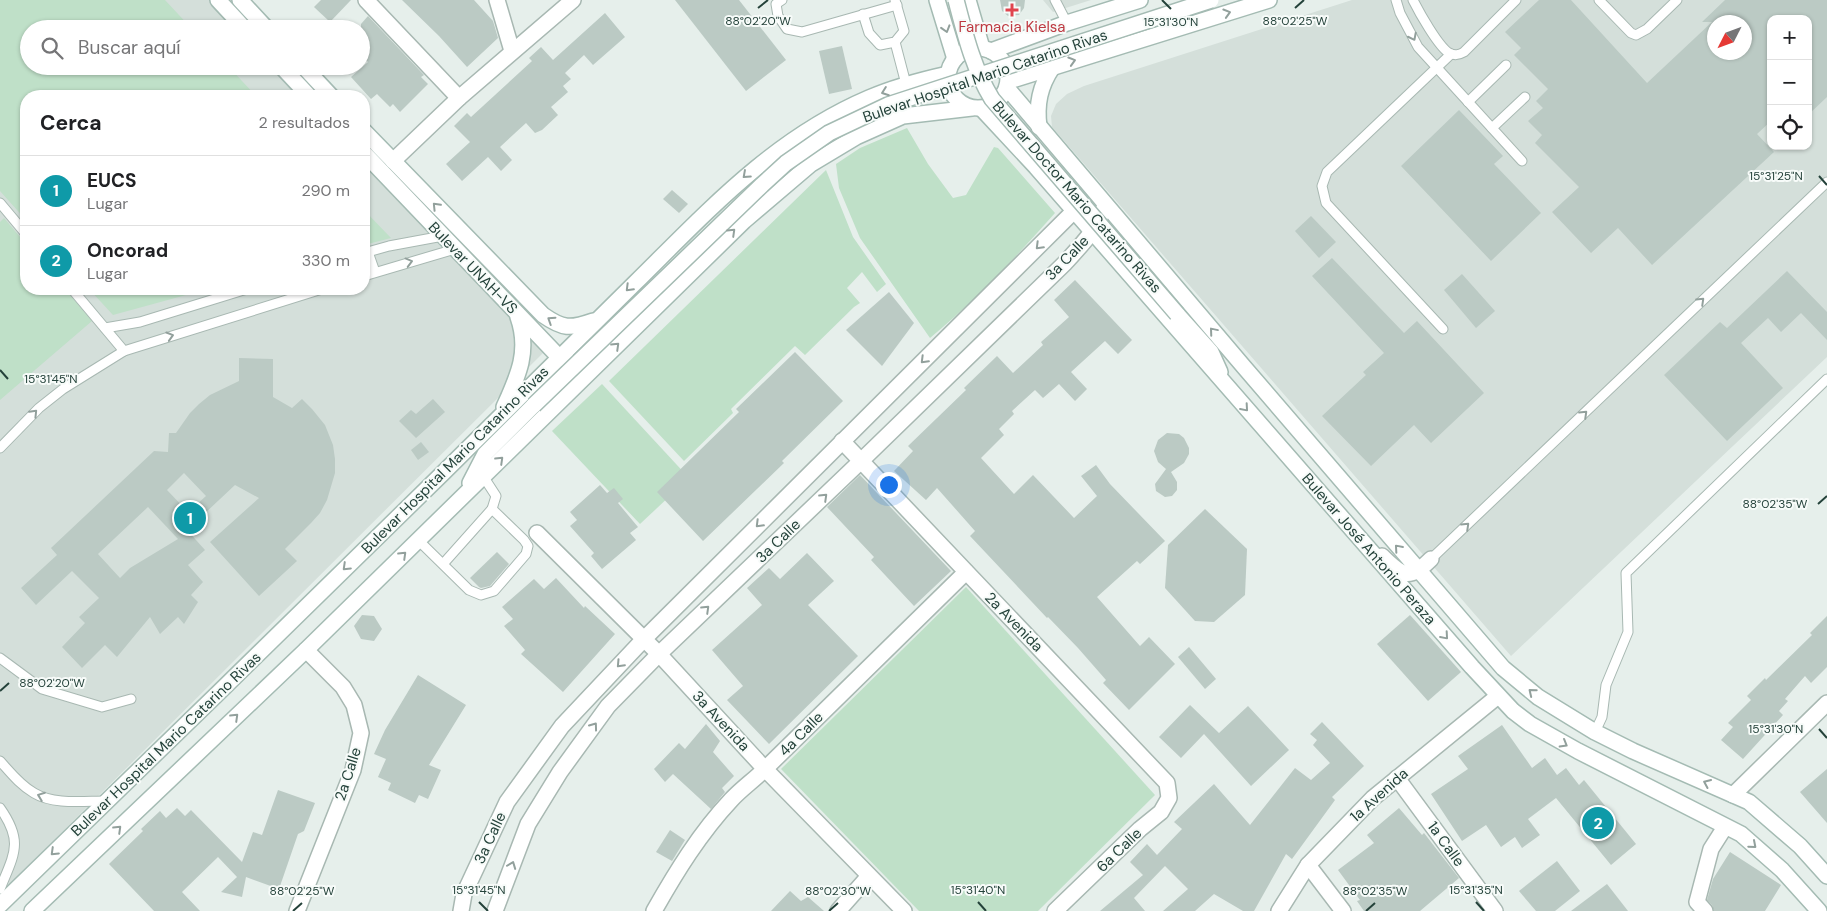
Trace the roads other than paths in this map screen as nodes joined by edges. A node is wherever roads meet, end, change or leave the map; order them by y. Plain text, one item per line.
1 (218, 0) edge
2 (240, 0) edge
3 (366, 0) edge
4 (497, 0) edge
5 (573, 0) edge
6 (782, 0) edge
7 (937, 0) edge
8 (956, 0) edge
9 (968, 0) edge
10 (1055, 0) edge
11 (1211, 0) edge
12 (1270, 0) edge
13 (1396, 0) edge
14 (1413, 0) edge
15 (1516, 0) edge
16 (1599, 0) edge
17 (1677, 0) edge
18 (1136, 1) edge
19 (896, 2) edge
20 (863, 14) junction
21 (237, 20) edge
22 (259, 20) edge
23 (1066, 23) junction
24 (895, 42) junction
25 (986, 50) junction
26 (512, 51) junction
27 (1451, 54) junction
28 (955, 59) junction
29 (1506, 65) dead end
30 (1052, 68) junction
31 (1437, 68) junction
32 (948, 74) junction
33 (293, 75) edge
34 (311, 75) edge
35 (906, 84) junction
36 (1008, 84) junction
37 (304, 90) edge
38 (325, 90) edge
39 (1525, 97) dead end
40 (459, 98) junction
41 (1468, 102) junction
42 (977, 108) junction
43 (1039, 127) junction
44 (1492, 128) junction
45 (370, 136) edge
46 (370, 160) edge
47 (393, 161) junction
48 (1522, 161) dead end
49 (1827, 182) edge
50 (0, 203) edge
51 (1105, 205) junction
52 (1074, 211) junction
53 (20, 227) edge
54 (1092, 233) junction
55 (443, 236) junction
56 (455, 249) junction
57 (370, 251) edge
58 (370, 260) edge
59 (376, 272) junction
60 (370, 274) edge
61 (77, 295) edge
62 (228, 295) edge
63 (303, 295) edge
64 (516, 313) junction
65 (597, 320) junction
66 (105, 328) junction
67 (1443, 328) dead end
68 (124, 351) junction
69 (1211, 352) junction
70 (559, 357) junction
71 (1244, 367) junction
72 (591, 370) junction
73 (1827, 379) edge
74 (1225, 385) junction
75 (500, 417) junction
76 (842, 441) junction
77 (0, 448) edge
78 (485, 454) junction
79 (861, 461) junction
80 (444, 472) junction
81 (484, 476) junction
82 (465, 493) junction
83 (492, 509) junction
84 (1341, 517) junction
85 (537, 533) dead end
86 (418, 540) junction
87 (1431, 560) joint
88 (442, 564) junction
89 (966, 572) junction
90 (1418, 572) junction
91 (644, 639) junction
92 (306, 650) junction
93 (659, 654) junction
94 (0, 658) edge
95 (1498, 696) junction
96 (131, 699) dead end
97 (1827, 703) edge
98 (1594, 732) junction
99 (0, 761) edge
100 (765, 770) junction
101 (1397, 778) junction
102 (1167, 783) joint
103 (1733, 795) junction
104 (106, 801) junction
105 (0, 808) edge
106 (1725, 827) junction
107 (1308, 865) junction
108 (869, 876) junction
109 (1827, 876) edge
110 (0, 889) edge
111 (0, 905) edge
112 (1696, 908) edge
113 (32, 911) edge
114 (298, 911) edge
115 (461, 911) edge
116 (495, 911) edge
117 (654, 911) edge
118 (838, 911) edge
119 (904, 911) edge
120 (1055, 911) edge
121 (1279, 911) edge
122 (1343, 911) edge
123 (1495, 911) edge
124 (1819, 911) edge

1 - 21 street
2 - 22 street
3 - 40 street
4 - 26 street
5 - 26 street
6 - 20 lane
7 -> 28 street
8 - 69 street, Bulevar Doctor Mario Catarino Rivas, bridge
9 - 25 street
10 - 23 lane
11 - 78 street, Bulevar Hospital Mario Catarino Rivas, bridge
30 -> 12 street, Bulevar Hospital Mario Catarino Rivas
13 -> 31 lane
14 - 27 lane
15 - 27 lane
16 - 17 lane
18 - 23 street, Bulevar Hospital Mario Catarino Rivas
19 - 20 lane
19 - 24 lane
20 - 24 lane
23 - 25 street, Bulevar Hospital Mario Catarino Rivas
24 - 35 lane
25 - 28 street
25 - 36 street
26 - 40 street
27 - 31 lane
28 - 32 street
29 - 41 lane
30 - 36 street, Bulevar Hospital Mario Catarino Rivas
30 - 43 street
31 - 41 lane
31 - 67 lane
32 - 35 street, Bulevar Hospital Mario Catarino Rivas
32 - 42 street
33 - 37 street
34 - 38 street
35 -> 65 street, Bulevar Hospital Mario Catarino Rivas
36 - 42 street
36 - 43 street, Bulevar José Antonio Peraza
39 - 44 lane
40 - 47 street
41 - 44 lane
42 - 52 street, Bulevar José Antonio Peraza
72 -> 42 street, Bulevar Hospital Mario Catarino Rivas
43 - 51 street, Bulevar José Antonio Peraza
44 - 48 lane
45 - 47 street, Bulevar UNAH-VS
46 - 55 street, Bulevar UNAH-VS
65 -> 47 street, Bulevar UNAH-VS
87 -> 49 lane
50 - 53 lane
51 - 54 street, 3a Calle
71 -> 51 street, Bulevar José Antonio Peraza
52 - 54 street, Bulevar José Antonio Peraza
52 -> 76 street, 3a Calle
54 - 74 street, Bulevar José Antonio Peraza
54 - 79 street, 3a Calle
55 - 56 street, Bulevar UNAH-VS
55 - 57 lane
59 -> 56 lane
56 - 64 street, Bulevar UNAH-VS
58 - 59 lane
59 - 60 lane
61 - 66 lane
62 - 66 lane
68 -> 63 lane
64 - 70 street, Bulevar UNAH-VS
64 - 75 street
65 - 70 street, Bulevar Hospital Mario Catarino Rivas
66 - 68 lane
77 -> 68 lane
69 - 71 street
69 - 74 street
70 - 72 street, Bulevar UNAH-VS
70 - 75 street, Bulevar Hospital Mario Catarino Rivas
90 -> 71 street, Bulevar José Antonio Peraza
81 -> 72 street, Bulevar Hospital Mario Catarino Rivas
73 - 98 lane
74 -> 84 street, Bulevar José Antonio Peraza
75 - 80 street, Bulevar Hospital Mario Catarino Rivas
76 - 79 street, 2a Avenida
76 -> 91 street, 3a Calle
78 - 80 street
78 - 82 street
79 - 89 street, 2a Avenida
93 -> 79 street, 3a Calle
80 -> 104 street, Bulevar Hospital Mario Catarino Rivas
81 - 82 street, Bulevar Hospital Mario Catarino Rivas
81 - 83 lane
82 - 86 street, Bulevar Hospital Mario Catarino Rivas
83 - 88 lane
83 - 88 lane
84 - 90 street
84 -> 95 street, Bulevar José Antonio Peraza
85 - 91 street, 3a Avenida
86 - 88 lane
92 -> 86 street, Bulevar Hospital Mario Catarino Rivas
87 - 90 street
89 - 100 street, 4a Calle
89 - 102 street, 2a Avenida
98 -> 90 street, Bulevar José Antonio Peraza
91 - 93 street, 3a Avenida
91 -> 115 street, 3a Calle
113 -> 92 street, Bulevar Hospital Mario Catarino Rivas
92 - 114 street, 2a Calle
93 - 100 street, 3a Avenida
116 -> 93 street, 3a Calle
94 - 96 lane
95 - 101 street, 1a Avenida
95 -> 106 street, Bulevar José Antonio Peraza
97 - 103 street
103 -> 98 street, Bulevar José Antonio Peraza
104 -> 99 lane
100 - 108 street, 3a Avenida
100 - 117 street, 4a Calle
101 - 107 street, 1a Avenida
101 - 123 street, 1a Calle
102 - 120 street, 6a Calle
103 - 109 street, Bulevar José Antonio Peraza
104 -> 111 street, Bulevar Hospital Mario Catarino Rivas
105 - 110 lane
106 - 112 street
106 -> 124 street, Bulevar José Antonio Peraza
107 - 121 street, 1a Avenida
107 - 122 street
108 - 118 street
108 - 119 street, 3a Avenida

